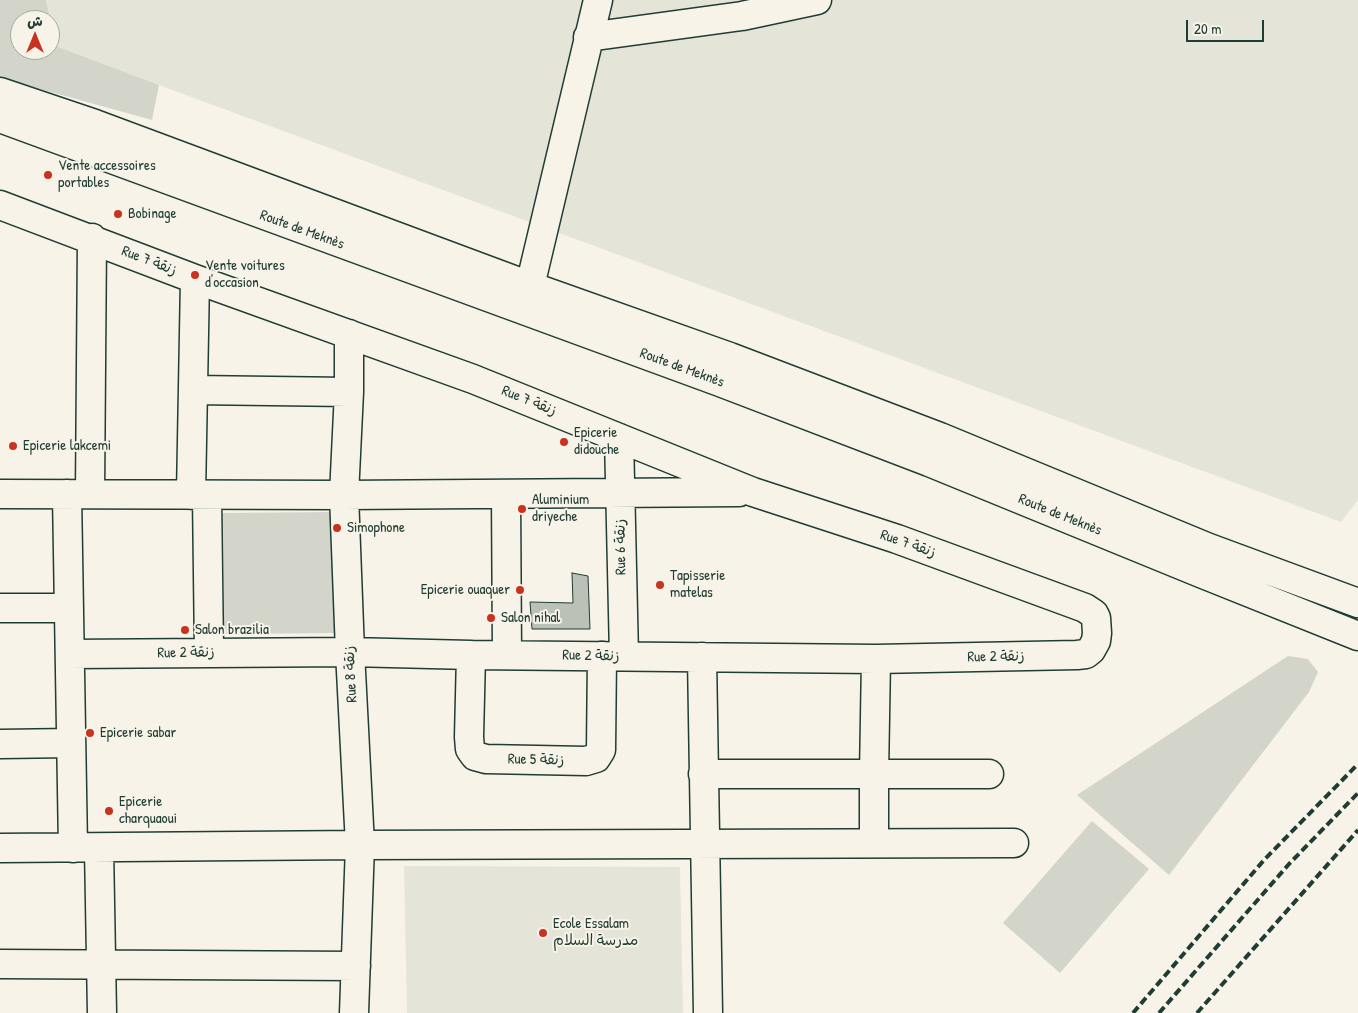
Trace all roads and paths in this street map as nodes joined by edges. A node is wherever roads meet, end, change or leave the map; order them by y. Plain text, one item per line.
1 (598, 0) edge
2 (817, 0) edge
3 (588, 37) junction
4 (0, 92) edge
5 (0, 118) edge
6 (0, 205) edge
7 (92, 238) junction
8 (195, 279) junction
9 (526, 298) junction
10 (349, 334) junction
11 (193, 390) junction
12 (349, 392) junction
13 (619, 438) junction
14 (754, 492) junction
15 (620, 493) junction
16 (0, 494) edge
17 (79, 494) junction
18 (506, 494) junction
19 (199, 495) junction
20 (344, 495) junction
21 (1358, 603) edge
22 (0, 608) edge
23 (69, 608) junction
24 (1349, 632) edge
25 (1098, 633) joint
26 (350, 652) junction
27 (209, 653) junction
28 (70, 654) junction
29 (471, 655) junction
30 (507, 655) junction
31 (613, 656) junction
32 (702, 657) junction
33 (876, 659) junction
34 (71, 742) junction
35 (0, 744) edge
36 (703, 774) junction
37 (989, 774) dead end
38 (874, 775) junction
39 (874, 843) junction
40 (1014, 843) dead end
41 (704, 844) junction
42 (360, 845) junction
43 (0, 848) edge
44 (86, 848) junction
45 (0, 964) edge
46 (101, 966) junction
47 (356, 966) junction
48 (102, 1013) edge
49 (354, 1013) edge
50 (708, 1013) edge

1 - 3 street
2 - 3 street
3 - 9 street
4 - 9 street, Route de Meknès
5 - 9 street, Route de Meknès
6 - 7 street, Rue 7 زنقة
7 - 8 street, Rue 7 زنقة
7 - 17 street
8 - 10 street, Rue 7 زنقة
8 - 11 street
9 - 21 street, Route de Meknès
9 - 24 street, Route de Meknès
10 - 12 street, Rue 8 زنقة
10 - 13 street, Rue 7 زنقة
11 - 12 street
11 - 19 street
12 - 20 street, Rue 8 زنقة
13 - 14 street, Rue 7 زنقة
13 - 15 street, Rue 6 زنقة
14 - 15 street
14 - 25 street, Rue 7 زنقة
15 - 18 street
15 - 31 street, Rue 6 زنقة
16 - 17 street
17 - 19 street
17 - 23 street
18 - 20 street
18 - 30 street
19 - 20 street
19 - 27 street
20 - 26 street, Rue 8 زنقة
22 - 23 street
23 - 28 street
25 - 33 street, Rue 2 زنقة
26 - 27 street, Rue 2 زنقة
26 - 29 street, Rue 2 زنقة
26 - 42 street, Rue 8 زنقة
27 - 28 street, Rue 2 زنقة
28 - 34 street
29 - 30 street, Rue 2 زنقة
29 - 31 street, Rue 5 زنقة
30 - 31 street, Rue 2 زنقة
31 - 32 street, Rue 2 زنقة
32 - 33 street, Rue 2 زنقة
32 - 36 street
33 - 38 street
34 - 35 street
34 - 44 street
36 - 38 street
36 - 41 street
37 - 38 street
38 - 39 street
39 - 40 street
39 - 41 street
41 - 42 street
41 - 50 street
42 - 44 street
42 - 47 street, Rue 8 زنقة
43 - 44 street
44 - 46 street
45 - 46 street
46 - 47 street
46 - 48 street
47 - 49 street, Rue 8 زنقة

